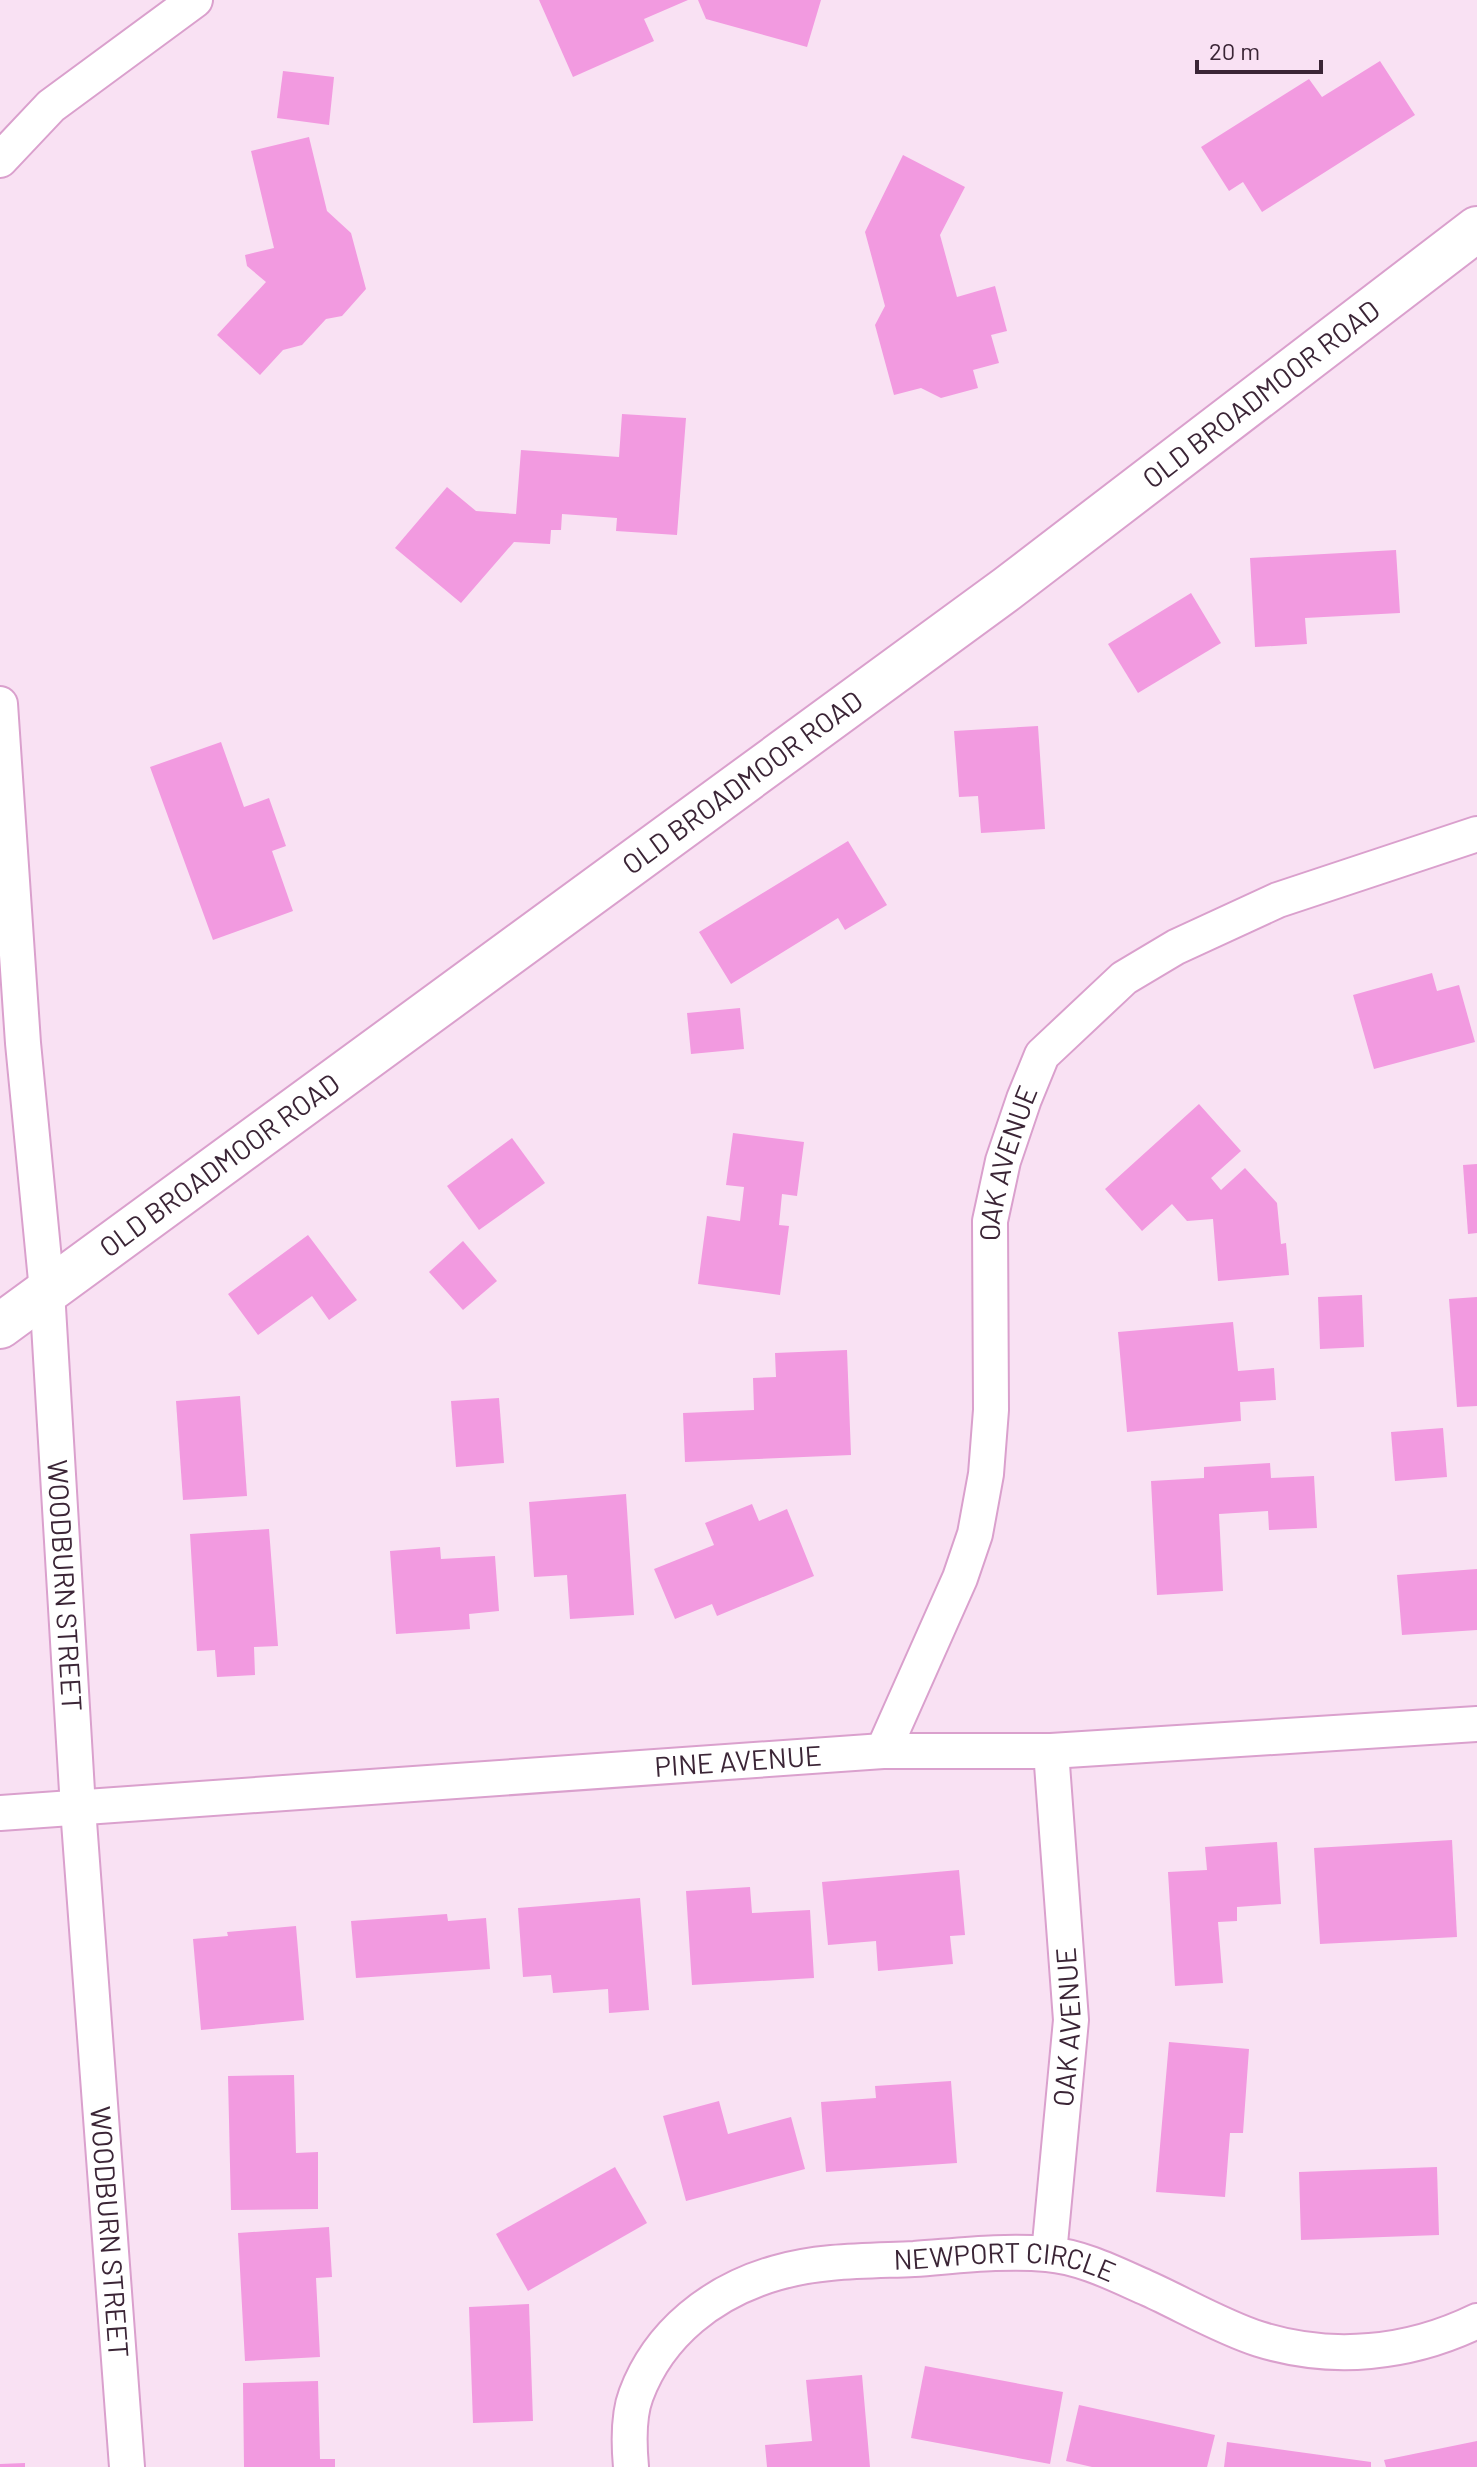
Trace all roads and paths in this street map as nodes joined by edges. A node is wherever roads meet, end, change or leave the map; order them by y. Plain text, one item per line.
1 (195, 0) edge
2 (0, 160) edge
3 (1477, 229) edge
4 (0, 704) edge
5 (1477, 834) edge
6 (12, 1044) edge
7 (47, 1291) junction
8 (0, 1326) edge
9 (1477, 1724) edge
10 (883, 1751) junction
11 (1051, 1751) junction
12 (78, 1808) junction
13 (0, 1813) edge
14 (1049, 2254) junction
15 (1477, 2321) edge
16 (127, 2467) edge
17 (631, 2467) edge

1 - 2 street
3 - 7 street, OLD BROADMOOR ROAD
4 - 6 street, WOODBURN STREET
5 - 10 street, OAK AVENUE
6 - 7 street, WOODBURN STREET
7 - 8 street, OLD BROADMOOR ROAD
7 - 12 street, WOODBURN STREET
9 - 11 street, PINE AVENUE
10 - 11 street, PINE AVENUE
10 - 12 street, PINE AVENUE
11 - 14 street, OAK AVENUE
12 - 13 street, PINE AVENUE
12 - 16 street, WOODBURN STREET
14 - 15 street, NEWPORT CIRCLE
14 - 17 street, NEWPORT CIRCLE

